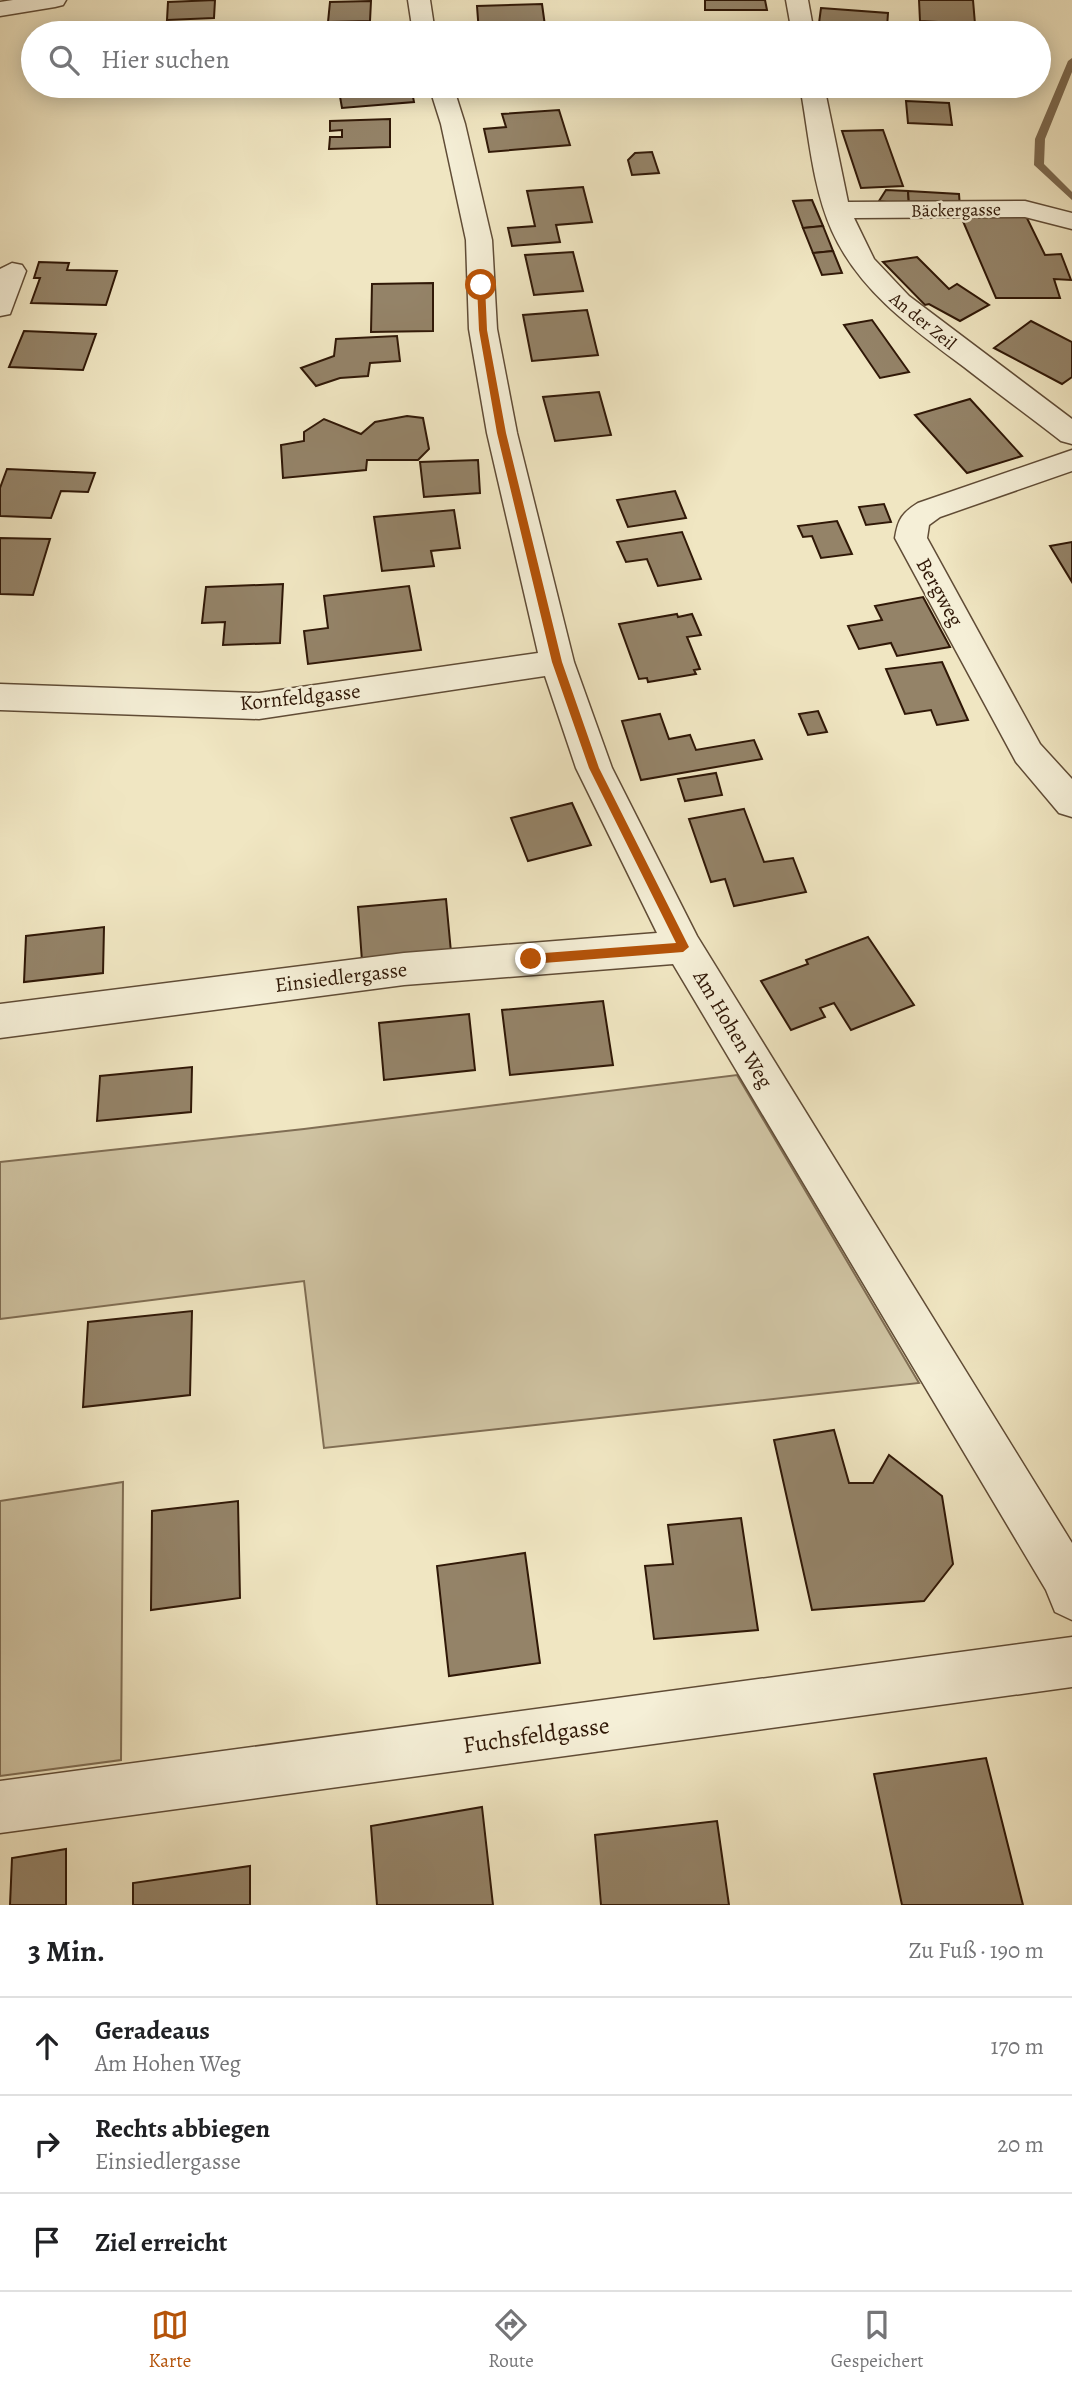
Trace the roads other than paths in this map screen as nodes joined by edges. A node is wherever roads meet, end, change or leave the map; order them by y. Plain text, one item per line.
1 (55, 0) edge
2 (419, 0) edge
3 (797, 0) edge
4 (0, 9) edge
5 (422, 21) edge
6 (801, 21) edge
7 (445, 98) edge
8 (814, 98) edge
9 (839, 210) junction
10 (1072, 221) edge
11 (12, 271) dead end
12 (0, 308) edge
13 (1072, 433) edge
14 (1072, 460) edge
15 (557, 662) junction
16 (0, 697) edge
17 (1072, 803) edge
18 (683, 947) junction
19 (0, 1021) edge
20 (1072, 1595) edge
21 (1072, 1662) edge
22 (0, 1807) edge

1 - 4 street
2 - 5 street
3 - 6 street
7 - 15 street, Am Hohen Weg
8 - 9 street, An der Zeil
9 - 10 street, Bäckergasse
9 - 13 street, An der Zeil
11 - 12 street
14 - 17 street, Bergweg
15 - 16 street, Kornfeldgasse
15 - 18 street, Am Hohen Weg
18 - 19 street, Einsiedlergasse
18 - 20 street, Am Hohen Weg
21 - 22 street, Fuchsfeldgasse

